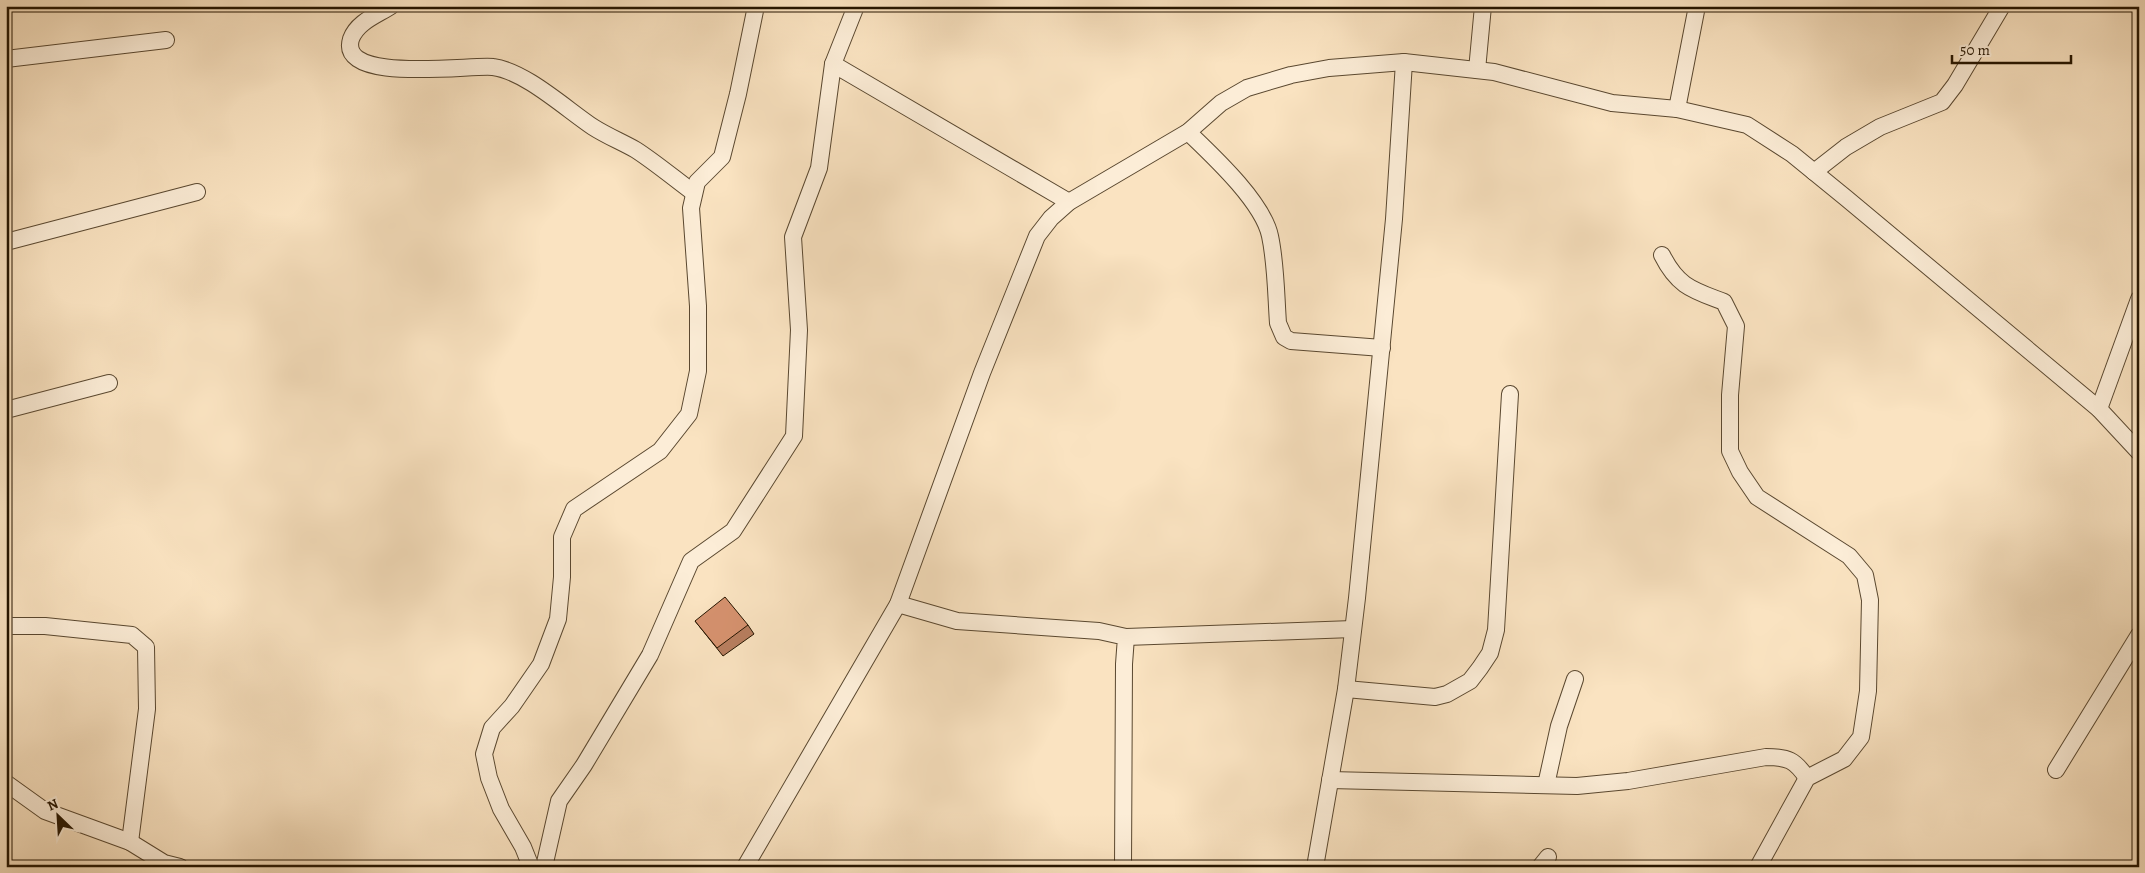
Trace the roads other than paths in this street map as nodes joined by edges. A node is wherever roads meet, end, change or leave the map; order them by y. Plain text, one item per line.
1 (391, 6) edge
2 (756, 6) edge
3 (856, 6) edge
4 (1483, 6) edge
5 (1697, 6) edge
6 (2002, 6) edge
7 (166, 40) dead end
8 (6, 59) edge
9 (1404, 62) junction
10 (833, 64) junction
11 (1477, 70) junction
12 (1677, 109) junction
13 (1188, 132) junction
14 (1814, 172) junction
15 (197, 192) dead end
16 (694, 193) junction
17 (1069, 202) junction
18 (6, 242) edge
19 (1662, 255) dead end
20 (2139, 299) edge
21 (1382, 348) junction
22 (109, 383) dead end
23 (1510, 394) dead end
24 (2100, 409) junction
25 (6, 410) edge
26 (2139, 452) edge
27 (898, 604) junction
28 (6, 626) edge
29 (1353, 629) junction
30 (2139, 635) edge
31 (1126, 636) junction
32 (1575, 680) dead end
33 (1346, 689) junction
34 (2056, 770) dead end
35 (1807, 778) junction
36 (1330, 780) junction
37 (6, 783) edge
38 (1546, 785) junction
39 (130, 842) junction
40 (163, 865) edge
41 (180, 867) edge
42 (531, 867) edge
43 (544, 867) edge
44 (745, 867) edge
45 (1123, 867) edge
46 (1315, 867) edge
47 (1758, 867) edge

1 - 16 street
2 - 16 street
3 - 10 street
4 - 11 street
5 - 12 street
6 - 14 street
7 - 8 street
9 - 11 street
9 - 13 street
9 - 21 street
10 - 17 street
10 - 43 street
11 - 12 street
12 - 14 street
13 - 17 street
13 - 21 street
14 - 24 street
15 - 18 street
16 - 42 street
17 - 27 street
19 - 35 street
20 - 24 street
21 - 29 street
22 - 25 street
23 - 33 street
24 - 26 street
27 - 31 street
27 - 44 street
28 - 39 street
29 - 31 street
29 - 33 street
30 - 34 street
31 - 45 street
32 - 38 street
33 - 36 street
35 - 38 street
35 - 47 street
36 - 38 street
36 - 46 street
37 - 39 street
39 - 40 street
40 - 41 street

